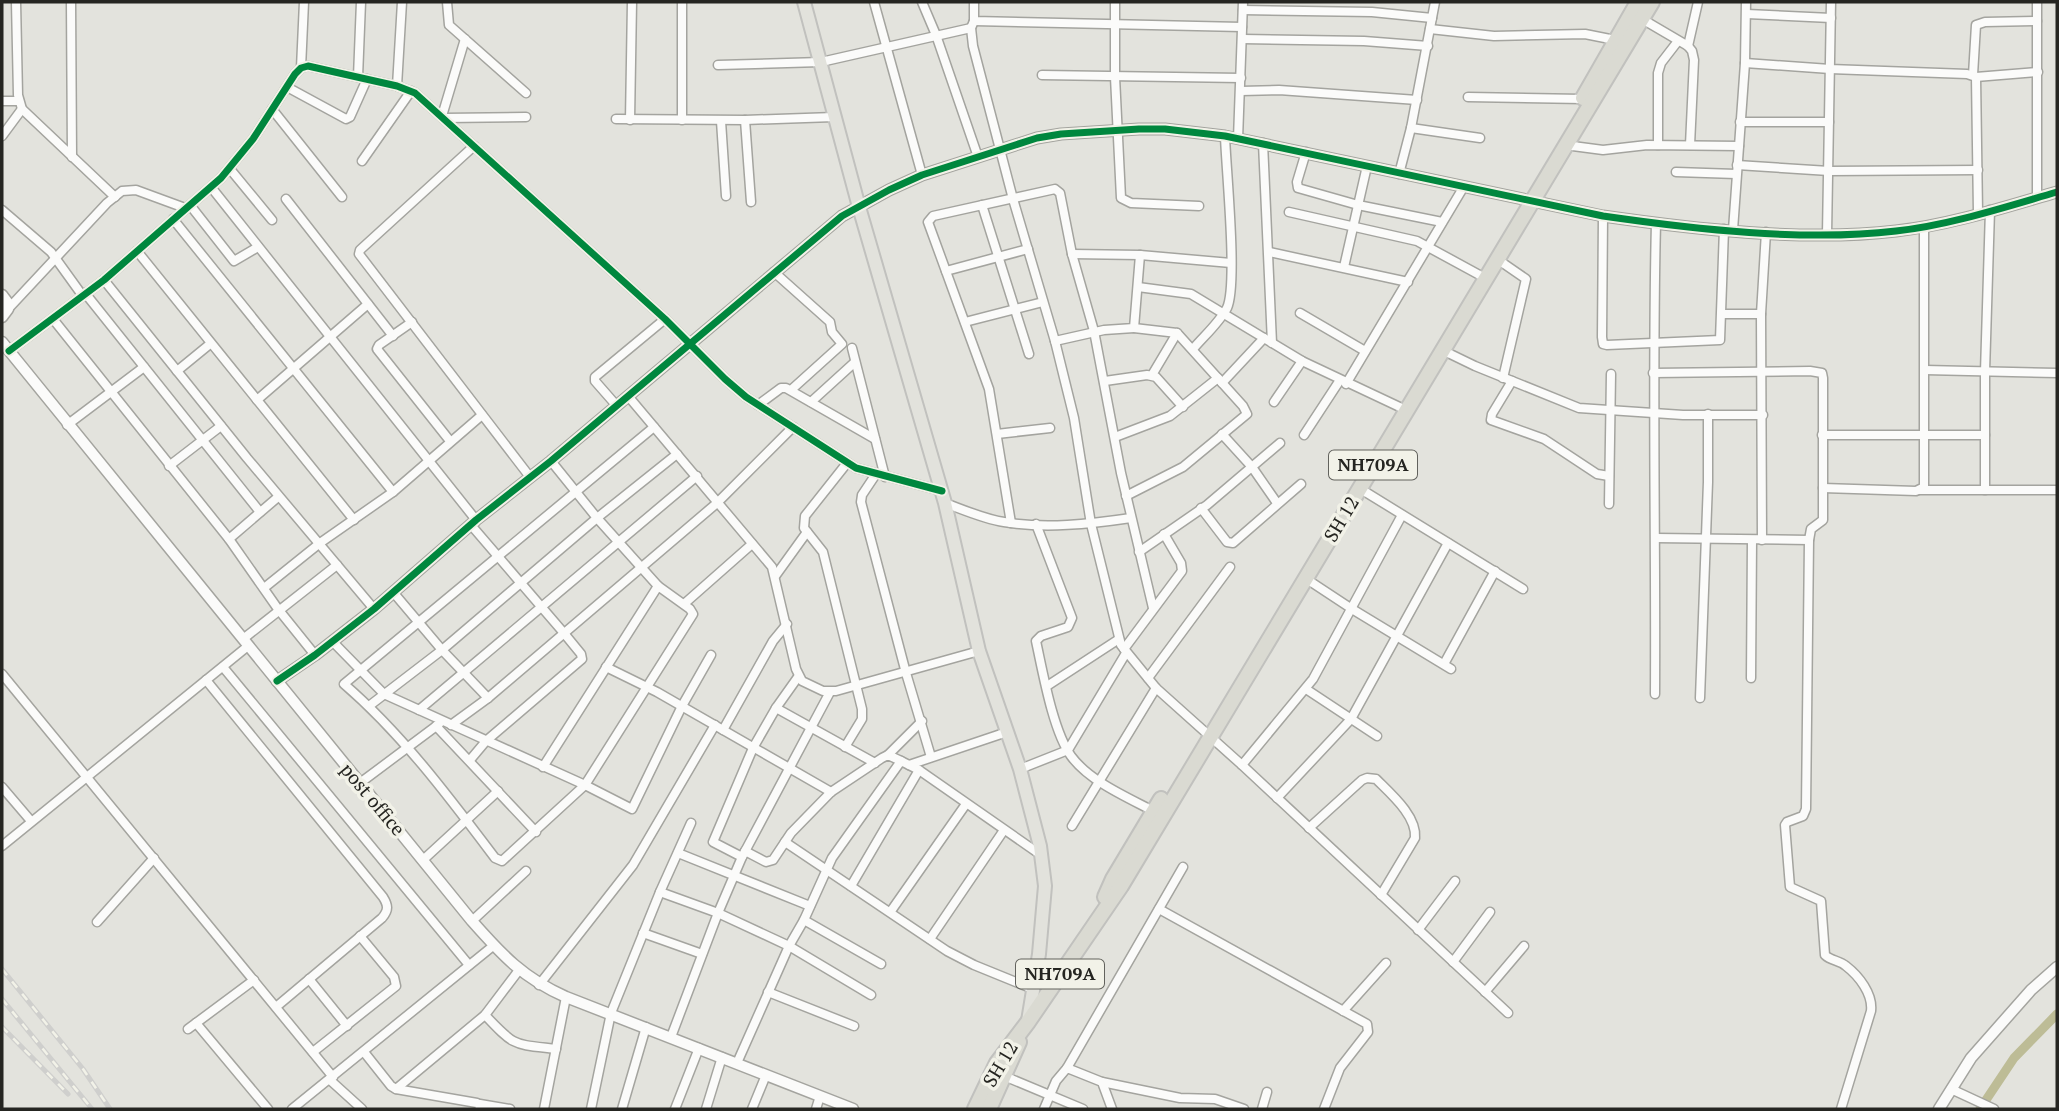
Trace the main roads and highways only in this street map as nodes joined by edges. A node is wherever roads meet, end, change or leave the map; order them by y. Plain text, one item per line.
1 (804, 2) edge
2 (1638, 2) edge
3 (1652, 2) edge
4 (1527, 200) junction
5 (1482, 276) junction
6 (1402, 408) junction
7 (1206, 733) junction
8 (1028, 1022) junction
9 (975, 1109) edge
10 (989, 1109) edge

1 - 8 main road
2 - 4 highway, SH 12 / NH709A
3 - 4 highway, SH 12 / NH709A
4 - 5 highway, SH 12 / NH709A
4 - 5 highway, SH 12 / NH709A
5 - 6 highway, SH 12 / NH709A
5 - 6 highway, SH 12 / NH709A
6 - 7 highway, SH 12 / NH709A
6 - 7 highway, SH 12 / NH709A
7 - 8 highway, SH 12 / NH709A
8 - 9 highway, SH 12 / NH709A
8 - 10 highway, SH 12 / NH709A

